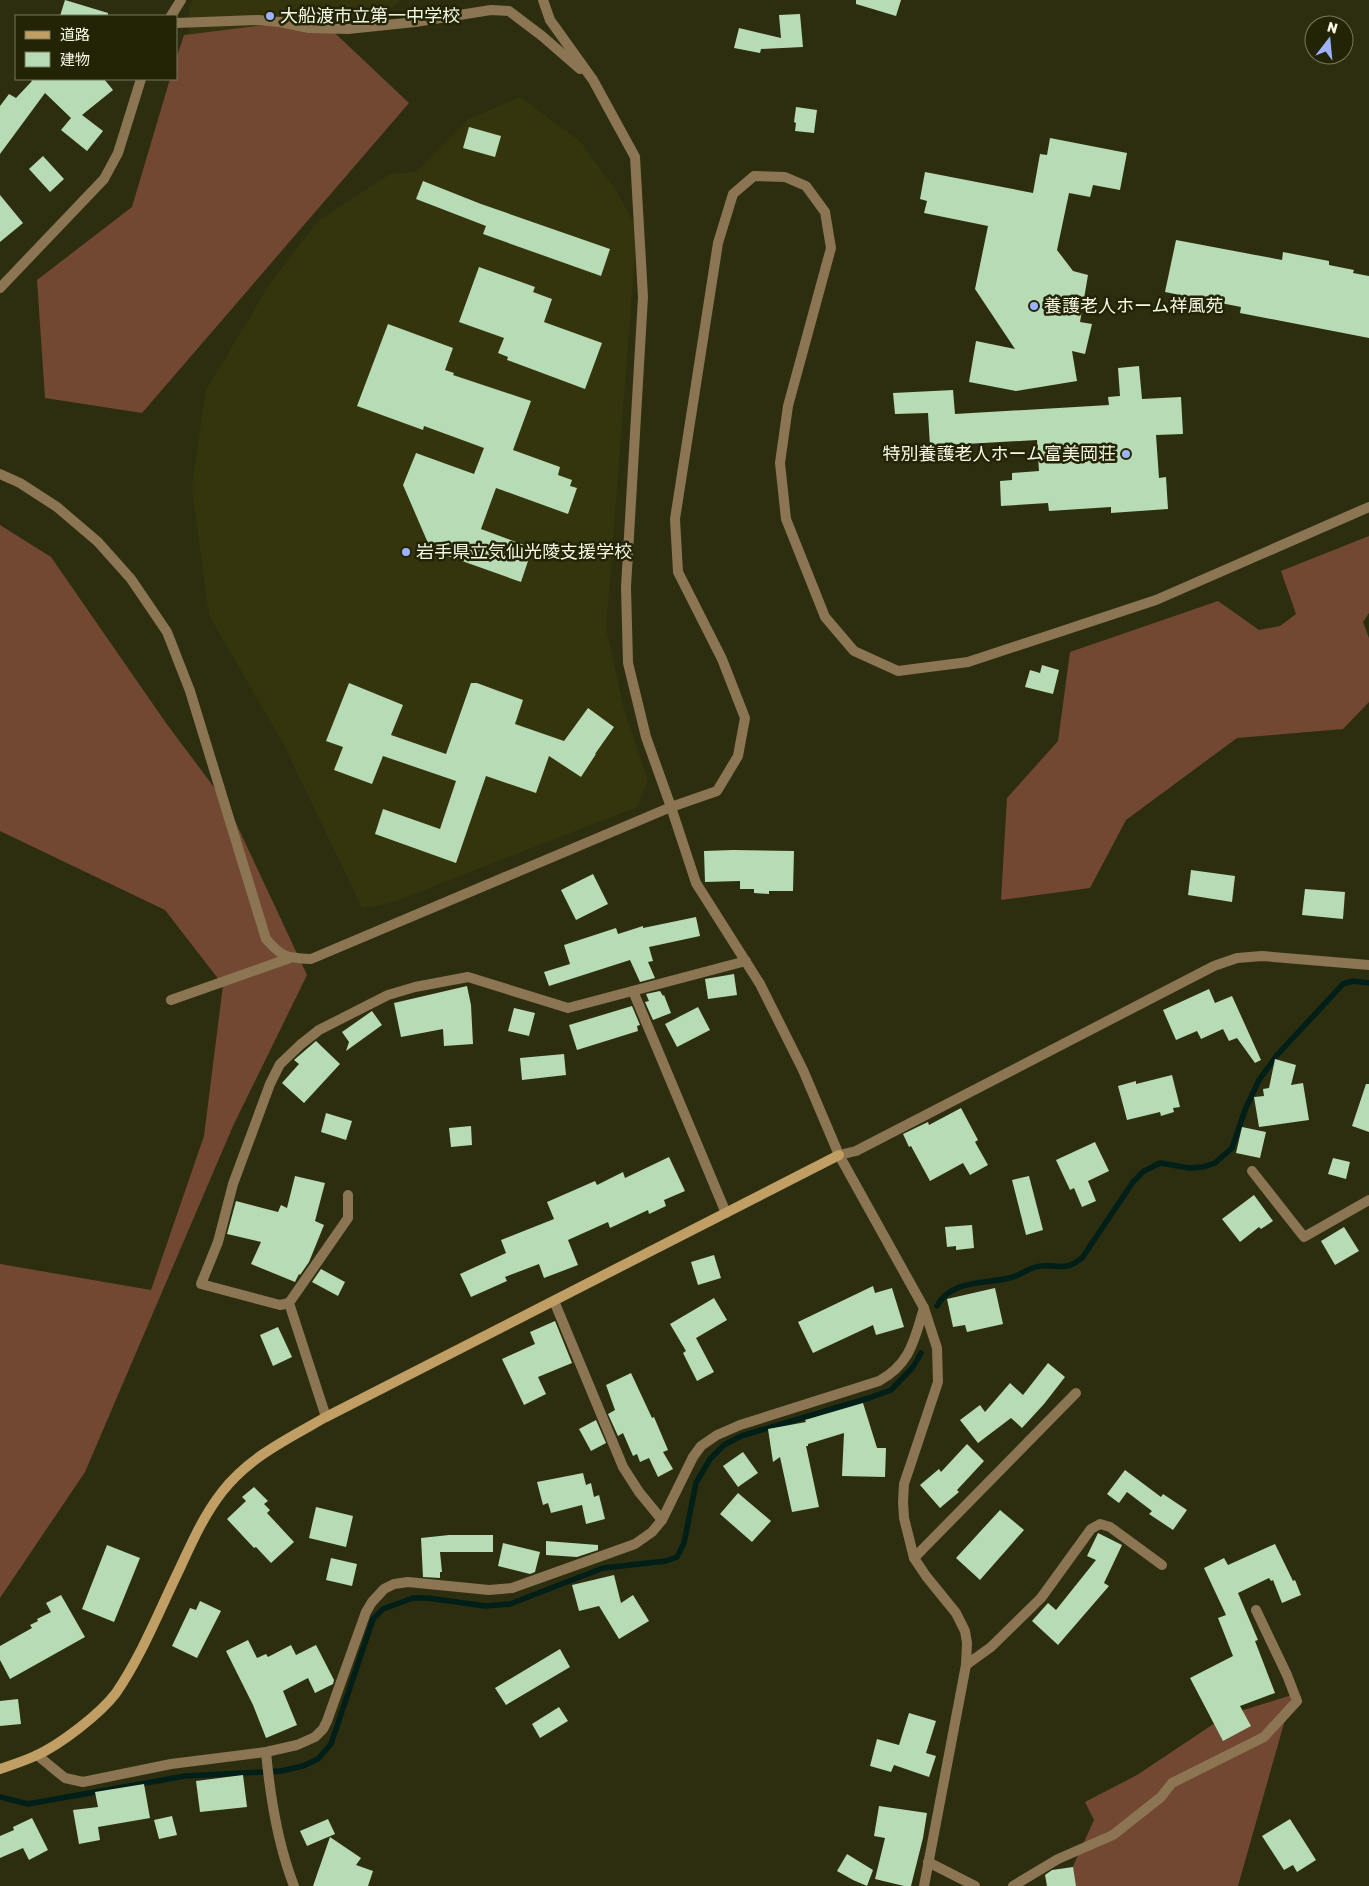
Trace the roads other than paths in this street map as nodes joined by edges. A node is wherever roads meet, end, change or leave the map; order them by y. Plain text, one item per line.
1 (181, 0) edge
2 (543, 0) edge
3 (173, 15) edge
4 (178, 23) edge
5 (141, 80) edge
6 (593, 80) junction
7 (0, 288) edge
8 (0, 474) edge
9 (1369, 507) edge
10 (671, 807) junction
11 (290, 958) junction
12 (746, 961) junction
13 (1369, 965) edge
14 (634, 991) junction
15 (171, 1000) dead end
16 (839, 1155) junction
17 (1252, 1171) dead end
18 (348, 1195) dead end
19 (1369, 1200) edge
20 (726, 1213) junction
21 (554, 1301) junction
22 (289, 1303) junction
23 (924, 1308) junction
24 (1076, 1393) dead end
25 (326, 1417) junction
26 (662, 1520) junction
27 (914, 1558) junction
28 (1162, 1565) dead end
29 (1256, 1610) dead end
30 (966, 1665) junction
31 (37, 1755) junction
32 (266, 1756) junction
33 (0, 1769) edge
34 (928, 1862) junction
35 (294, 1886) edge
36 (924, 1886) edge
37 (975, 1886) edge
38 (1014, 1886) edge

1 - 3 street
2 - 6 street
4 - 6 street
5 - 7 street
6 - 10 street
8 - 11 street
9 - 10 street
10 - 11 street
10 - 12 street
11 - 15 street
12 - 14 street
12 - 16 street
13 - 16 street
14 - 20 street
14 - 22 street
16 - 20 street
16 - 23 street
17 - 19 street
18 - 22 street
20 - 21 street
21 - 25 street
21 - 26 street
22 - 25 street
23 - 26 street
23 - 27 street
24 - 27 street
25 - 31 street
26 - 32 street
27 - 30 street
28 - 30 street
29 - 38 street
30 - 34 street
31 - 32 street
31 - 33 street
32 - 35 street
34 - 36 street
34 - 37 street

